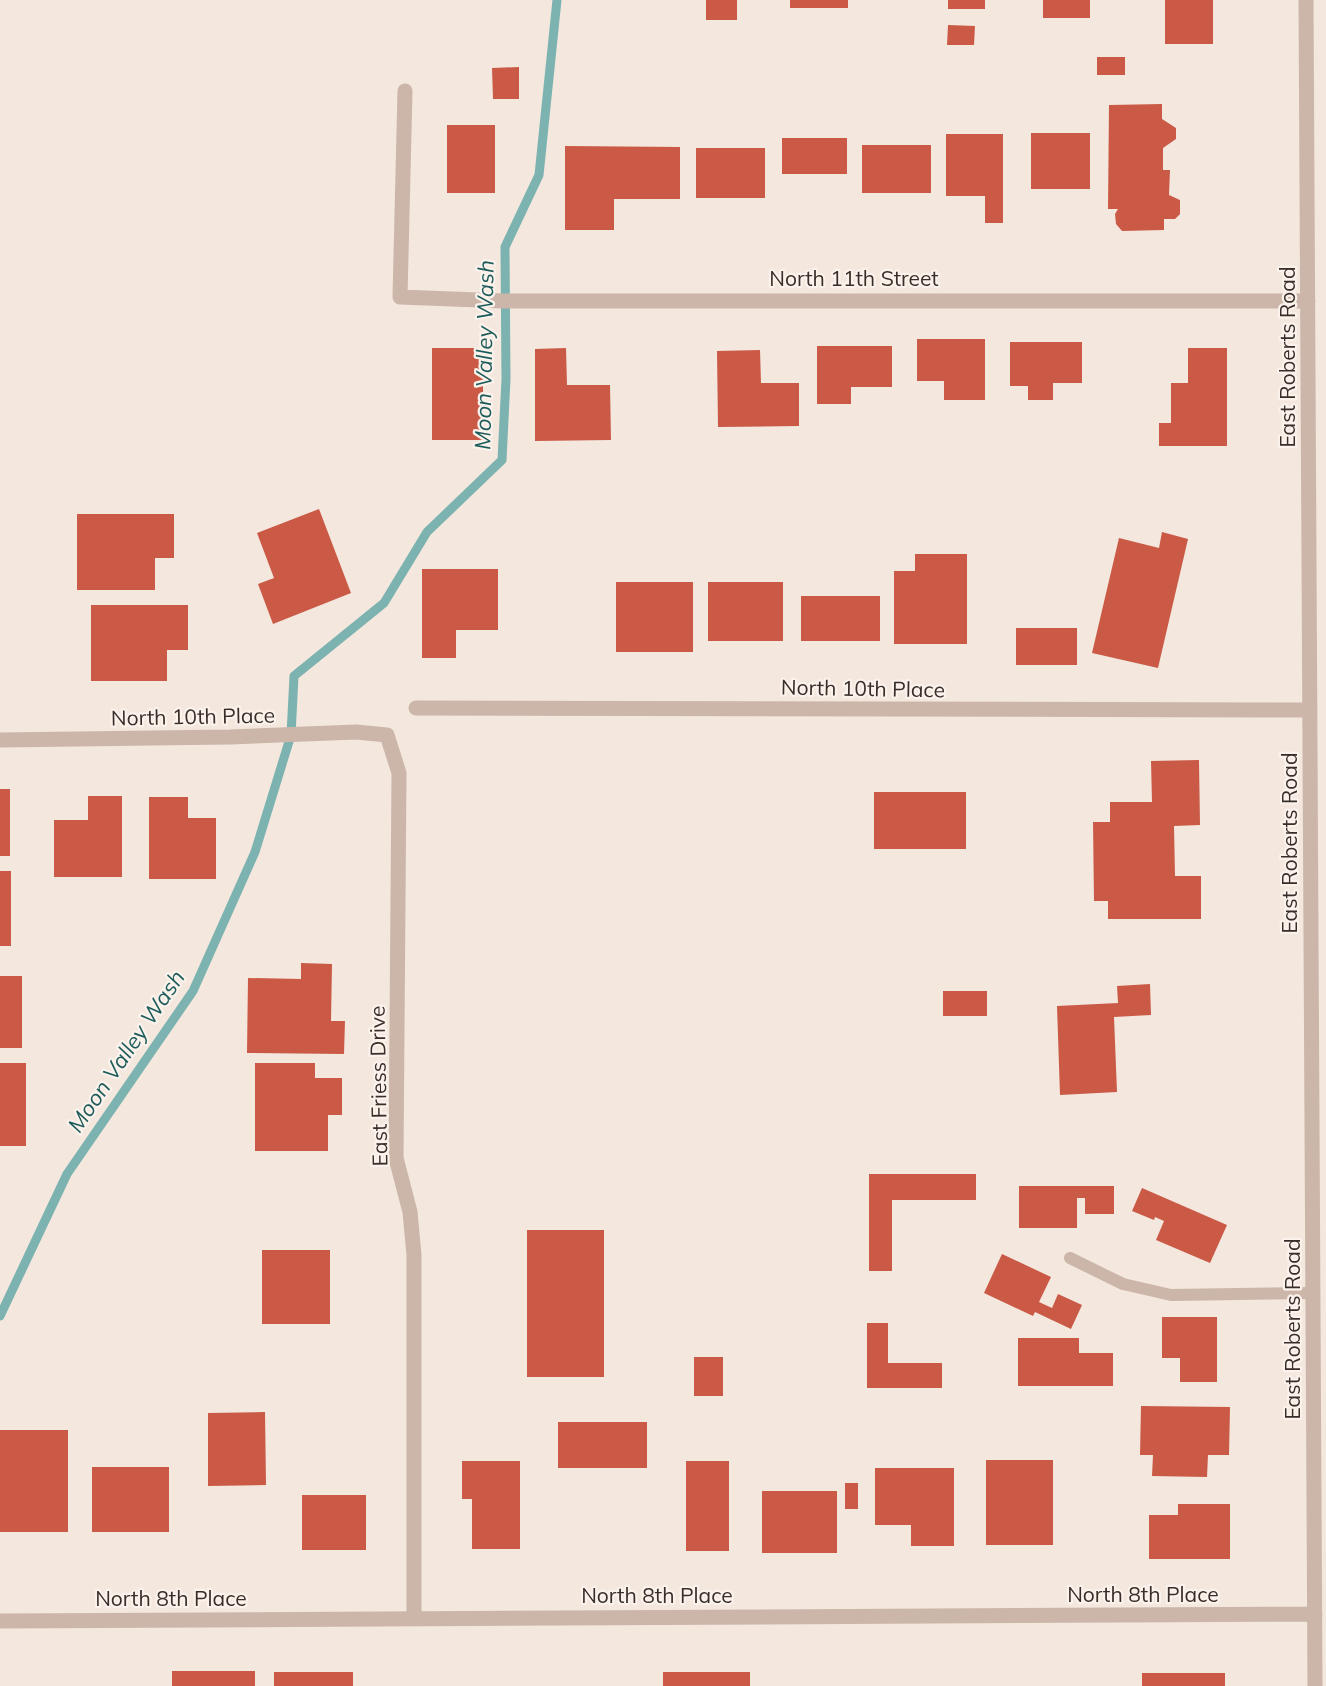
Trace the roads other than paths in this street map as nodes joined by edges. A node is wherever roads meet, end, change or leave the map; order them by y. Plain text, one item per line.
1 (1306, 0) edge
2 (405, 91) dead end
3 (1308, 301) junction
4 (416, 708) dead end
5 (1310, 711) junction
6 (387, 735) joint
7 (0, 740) edge
8 (1070, 1258) dead end
9 (1313, 1293) junction
10 (1315, 1614) junction
11 (414, 1617) junction
12 (0, 1621) edge
13 (1315, 1686) edge

1 - 3 street, East Roberts Road
2 - 3 street, North 11th Street
3 - 5 street, East Roberts Road
4 - 5 street, North 10th Place
5 - 9 street, East Roberts Road
6 - 7 street, North 10th Place
6 - 11 street, East Friess Drive
8 - 9 lane
9 - 10 street, East Roberts Road
10 - 11 street, North 8th Place
10 - 13 street, East Roberts Road
11 - 12 street, North 8th Place

